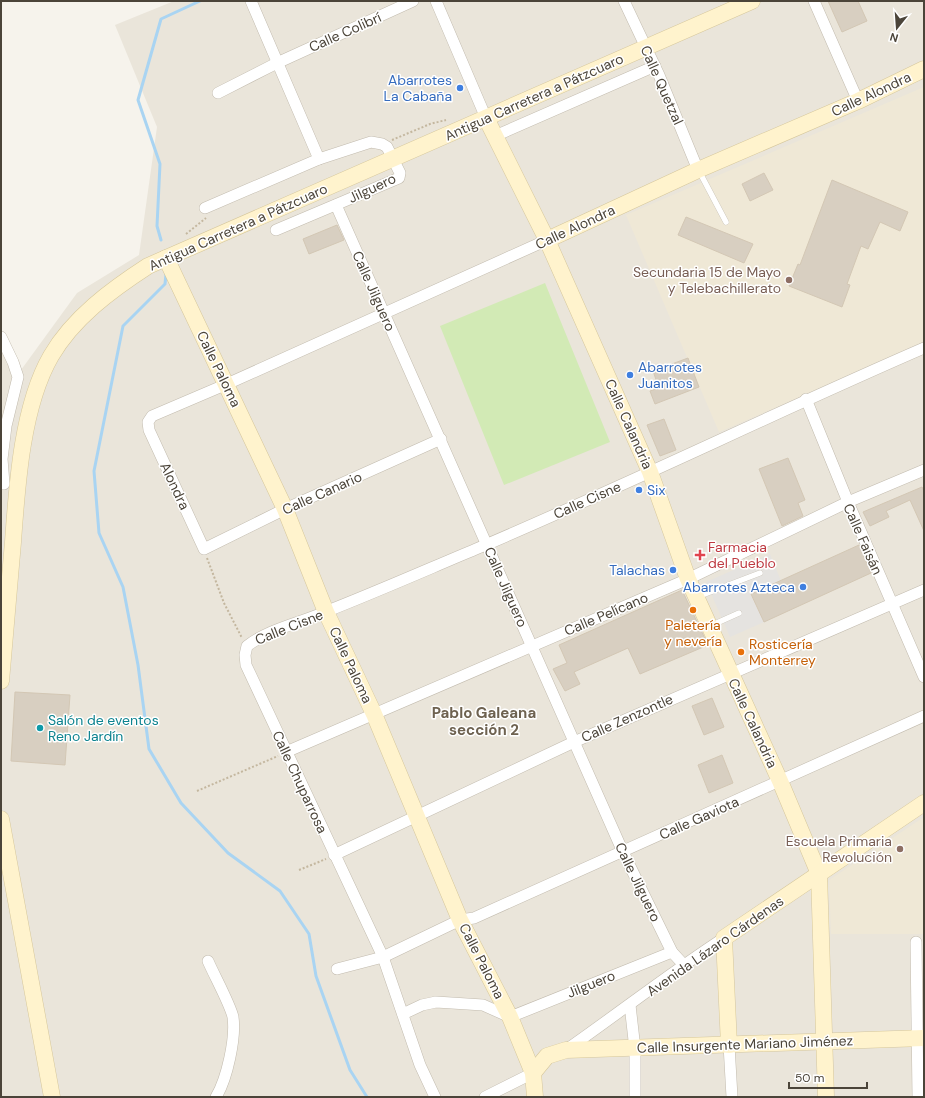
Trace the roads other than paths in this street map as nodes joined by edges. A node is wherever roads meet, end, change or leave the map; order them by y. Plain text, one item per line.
1 (251, 1) edge
2 (413, 1) edge
3 (436, 1) edge
4 (624, 1) edge
5 (752, 1) edge
6 (814, 1) edge
7 (646, 48) junction
8 (277, 63) junction
9 (655, 66) junction
10 (924, 69) edge
11 (218, 93) dead end
12 (858, 101) junction
13 (486, 118) junction
14 (495, 136) junction
15 (319, 159) junction
16 (393, 159) junction
17 (698, 170) junction
18 (336, 205) junction
19 (205, 208) dead end
20 (726, 222) dead end
21 (276, 230) dead end
22 (547, 240) junction
23 (166, 258) junction
24 (383, 314) junction
25 (1, 336) edge
26 (924, 348) edge
27 (227, 384) junction
28 (806, 399) junction
29 (148, 422) joint
30 (440, 439) junction
31 (924, 470) edge
32 (650, 472) junction
33 (8, 483) edge
34 (848, 502) junction
35 (285, 509) junction
36 (487, 544) junction
37 (204, 550) joint
38 (760, 573) dead end
39 (688, 579) junction
40 (924, 590) edge
41 (697, 597) junction
42 (892, 603) junction
43 (326, 612) junction
44 (739, 613) dead end
45 (709, 626) junction
46 (247, 646) joint
47 (532, 646) junction
48 (731, 673) junction
49 (924, 677) edge
50 (1, 681) edge
51 (374, 714) junction
52 (924, 716) edge
53 (574, 742) junction
54 (286, 752) junction
55 (780, 781) junction
56 (924, 803) edge
57 (418, 816) junction
58 (1, 826) edge
59 (623, 852) junction
60 (334, 855) junction
61 (819, 874) junction
62 (467, 923) junction
63 (724, 938) junction
64 (916, 942) dead end
65 (672, 952) junction
66 (383, 958) junction
67 (208, 961) dead end
68 (684, 964) junction
69 (337, 968) dead end
70 (630, 1005) junction
71 (403, 1014) junction
72 (510, 1017) junction
73 (920, 1038) edge
74 (825, 1041) junction
75 (729, 1045) junction
76 (634, 1049) junction
77 (566, 1050) junction
78 (533, 1073) junction
79 (221, 1094) edge
80 (52, 1097) edge
81 (435, 1097) edge
82 (485, 1097) edge
83 (536, 1097) edge
84 (636, 1097) edge
85 (732, 1097) edge
86 (826, 1097) edge
87 (918, 1097) edge

1 - 8 street
2 - 8 street, Calle Colibrí
3 - 13 street, Calle Calandria
4 - 7 street, Calle Quetzal
5 - 7 street, Antigua Carretera a Pátzcuaro
6 - 12 street
7 - 9 street, Calle Quetzal
7 - 13 street, Antigua Carretera a Pátzcuaro
8 - 11 street, Calle Colibrí
8 - 15 street
9 - 14 street
9 - 17 street, Calle Quetzal
10 - 12 street, Calle Alondra
12 - 17 street, Calle Alondra
13 - 14 street, Calle Calandria
13 - 16 street, Antigua Carretera a Pátzcuaro
14 - 22 street, Calle Calandria
15 - 16 street, Jilguero
15 - 19 street
16 - 18 street, Jilguero
16 - 23 street, Antigua Carretera a Pátzcuaro
17 - 20 lane
17 - 22 street, Calle Alondra
18 - 21 street
18 - 24 street, Calle Jilguero
22 - 24 street, Calle Alondra
22 - 32 street, Calle Calandria
23 - 27 street, Calle Paloma
23 - 33 street, Antigua Carretera a Pátzcuaro
24 - 27 street, Calle Alondra
24 - 30 street, Calle Jilguero
25 - 33 street
26 - 28 street, Calle Cisne
27 - 29 street, Calle Alondra
27 - 35 street, Calle Paloma
28 - 32 street, Calle Cisne
28 - 34 street, Calle Faisán
29 - 37 street, Alondra
30 - 35 street, Calle Canario
30 - 36 street, Calle Jilguero
31 - 34 street, Calle Pelícano
32 - 36 street, Calle Cisne
32 - 39 street, Calle Calandria
33 - 50 street, Antigua Carretera a Pátzcuaro
34 - 39 street, Calle Pelícano
34 - 42 street, Calle Faisán
35 - 37 street, Calle Canario
35 - 43 street, Calle Paloma
36 - 43 street, Calle Cisne
36 - 47 street, Calle Jilguero
38 - 41 lane
39 - 41 street, Calle Calandria
39 - 47 street, Calle Pelícano
40 - 42 street, Calle Zenzontle
41 - 45 street, Calle Calandria
42 - 48 street, Calle Zenzontle
42 - 49 street, Calle Faisán
43 - 46 street, Calle Cisne
43 - 51 street, Calle Paloma
44 - 45 lane
45 - 48 street, Calle Calandria
46 - 54 street, Calle Chuparrosa
47 - 51 street, Calle Pelícano
47 - 53 street, Calle Jilguero
48 - 53 street, Calle Zenzontle
48 - 55 street, Calle Calandria
51 - 54 street, Calle Pelícano
51 - 57 street, Calle Paloma
52 - 55 street, Calle Gaviota
53 - 57 street, Calle Zenzontle
53 - 59 street, Calle Jilguero
54 - 60 street, Calle Chuparrosa
55 - 59 street, Calle Gaviota
55 - 61 street, Calle Calandria
56 - 61 street, Avenida Lázaro Cárdenas
57 - 60 street, Calle Zenzontle
57 - 62 street, Calle Paloma
58 - 80 street
59 - 62 street, Calle Gaviota
59 - 65 street, Calle Jilguero
60 - 66 street, Calle Chuparrosa
61 - 63 street, Avenida Lázaro Cárdenas
61 - 74 street
62 - 66 street, Calle Gaviota
62 - 72 street, Calle Paloma
63 - 68 street, Avenida Lázaro Cárdenas
63 - 75 street
64 - 73 street
65 - 68 street, Calle Jilguero
65 - 72 street, Jilguero
66 - 69 street, Calle Gaviota
66 - 71 street, Calle Chuparrosa
67 - 79 street
68 - 70 street, Avenida Lázaro Cárdenas
70 - 76 street
70 - 77 street, Avenida Lázaro Cárdenas
71 - 72 street
71 - 81 street, Calle Chuparrosa
72 - 78 street, Calle Paloma
73 - 74 street, Calle Insurgente Mariano Jiménez
73 - 87 street
74 - 75 street, Calle Insurgente Mariano Jiménez
74 - 86 street
75 - 76 street, Calle Insurgente Mariano Jiménez
75 - 85 street
76 - 77 street, Calle Insurgente Mariano Jiménez
76 - 84 street
77 - 78 street, Avenida Lázaro Cárdenas
78 - 82 street, Avenida Lázaro Cárdenas
78 - 83 street, Calle Paloma

